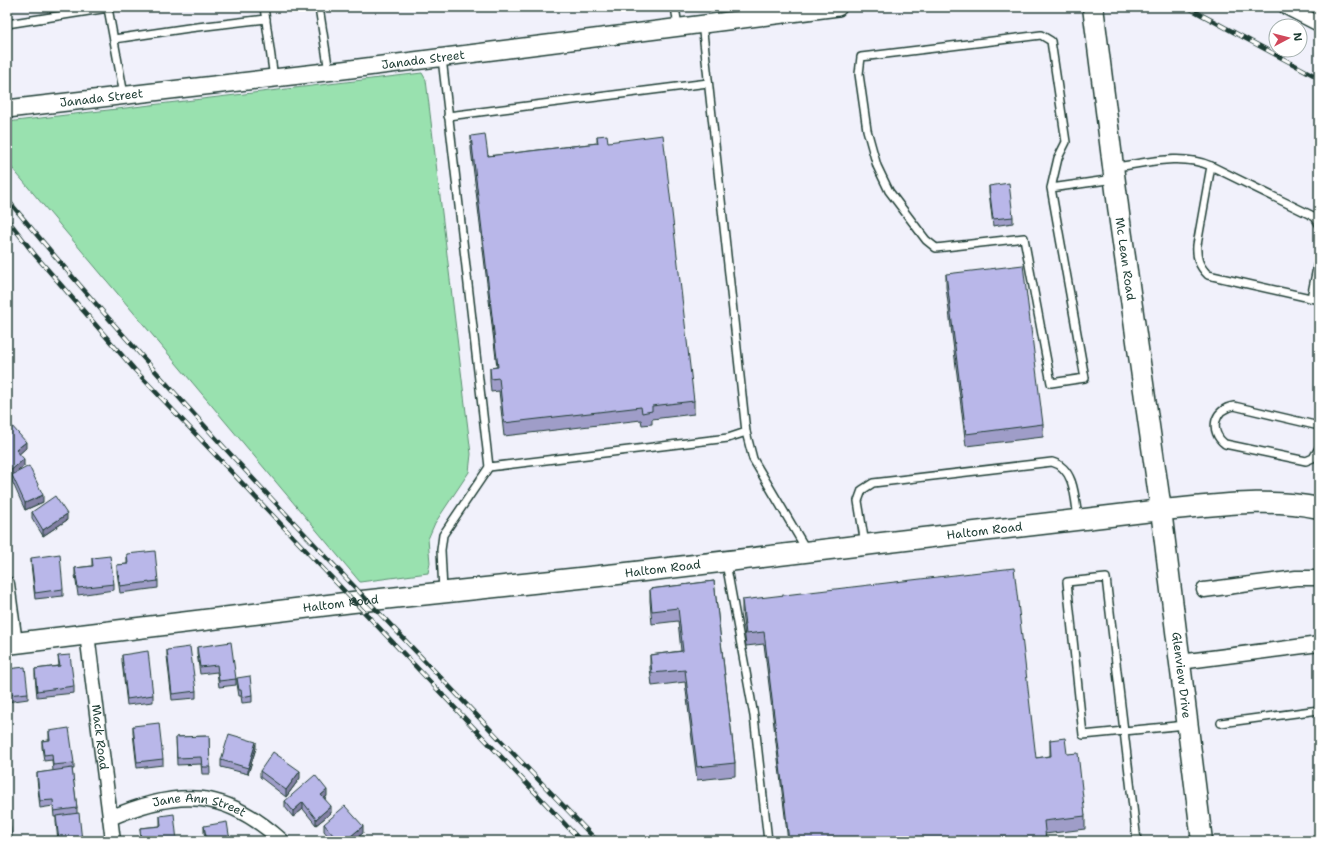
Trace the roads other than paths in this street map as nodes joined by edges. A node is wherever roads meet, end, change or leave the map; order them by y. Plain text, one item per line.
1 (117, 7) edge
2 (264, 7) edge
3 (319, 7) edge
4 (675, 7) edge
5 (831, 7) edge
6 (1093, 7) edge
7 (1286, 7) edge
8 (108, 8) junction
9 (741, 13) edge
10 (266, 20) junction
11 (702, 23) junction
12 (7, 24) edge
13 (1319, 24) edge
14 (678, 26) junction
15 (114, 39) junction
16 (442, 58) junction
17 (329, 72) junction
18 (274, 78) junction
19 (708, 83) junction
20 (124, 95) junction
21 (7, 109) edge
22 (448, 116) junction
23 (1211, 166) junction
24 (1114, 173) junction
25 (1051, 188) junction
26 (1319, 224) edge
27 (1319, 258) edge
28 (1311, 298) junction
29 (1319, 300) edge
30 (1319, 426) edge
31 (746, 432) junction
32 (1319, 448) edge
33 (488, 466) junction
34 (1319, 508) edge
35 (1161, 510) junction
36 (1078, 519) junction
37 (865, 544) junction
38 (807, 551) junction
39 (726, 561) junction
40 (1319, 578) edge
41 (7, 584) edge
42 (1204, 590) dead end
43 (443, 592) junction
44 (87, 634) junction
45 (11, 644) edge
46 (1319, 644) edge
47 (1180, 662) junction
48 (1319, 710) edge
49 (1221, 723) dead end
50 (1188, 724) junction
51 (1124, 731) junction
52 (110, 818) junction
53 (112, 841) edge
54 (282, 841) edge
55 (768, 841) edge
56 (1137, 841) edge
57 (1202, 841) edge

1 - 8 lane
2 - 10 lane
3 - 17 lane
4 - 14 lane
5 - 9 street, Janada Street
6 - 24 main road, Mc Lean Road
7 - 13 street
8 - 12 lane
8 - 15 lane
9 - 11 street, Janada Street
10 - 15 lane
10 - 18 lane
11 - 14 street, Janada Street
11 - 19 lane
14 - 16 street, Janada Street
15 - 20 lane
16 - 17 street, Janada Street
16 - 22 lane
17 - 18 street, Janada Street
18 - 20 street, Janada Street
19 - 22 lane
19 - 31 lane
20 - 21 street, Janada Street
22 - 33 lane
23 - 24 lane
23 - 26 lane
23 - 28 lane
24 - 25 lane
24 - 35 main road, Mc Lean Road
25 - 25 lane
27 - 28 lane
28 - 29 lane
30 - 32 lane
31 - 33 lane
31 - 38 lane
33 - 43 lane
34 - 35 main road, Haltom Road
35 - 36 main road, Haltom Road
35 - 47 main road, Glenview Drive
36 - 37 main road, Haltom Road
36 - 37 lane
37 - 38 main road, Haltom Road
38 - 39 main road, Haltom Road
39 - 43 main road, Haltom Road
39 - 55 lane
40 - 42 street
41 - 45 street
43 - 44 main road, Haltom Road
44 - 45 main road, Haltom Road
44 - 52 street, Mack Road
46 - 47 street
47 - 50 main road, Glenview Drive
48 - 49 lane
50 - 51 lane
50 - 57 main road, Glenview Drive
51 - 51 lane
51 - 56 lane
52 - 53 street, Mack Road
52 - 54 street, Jane Ann Street

